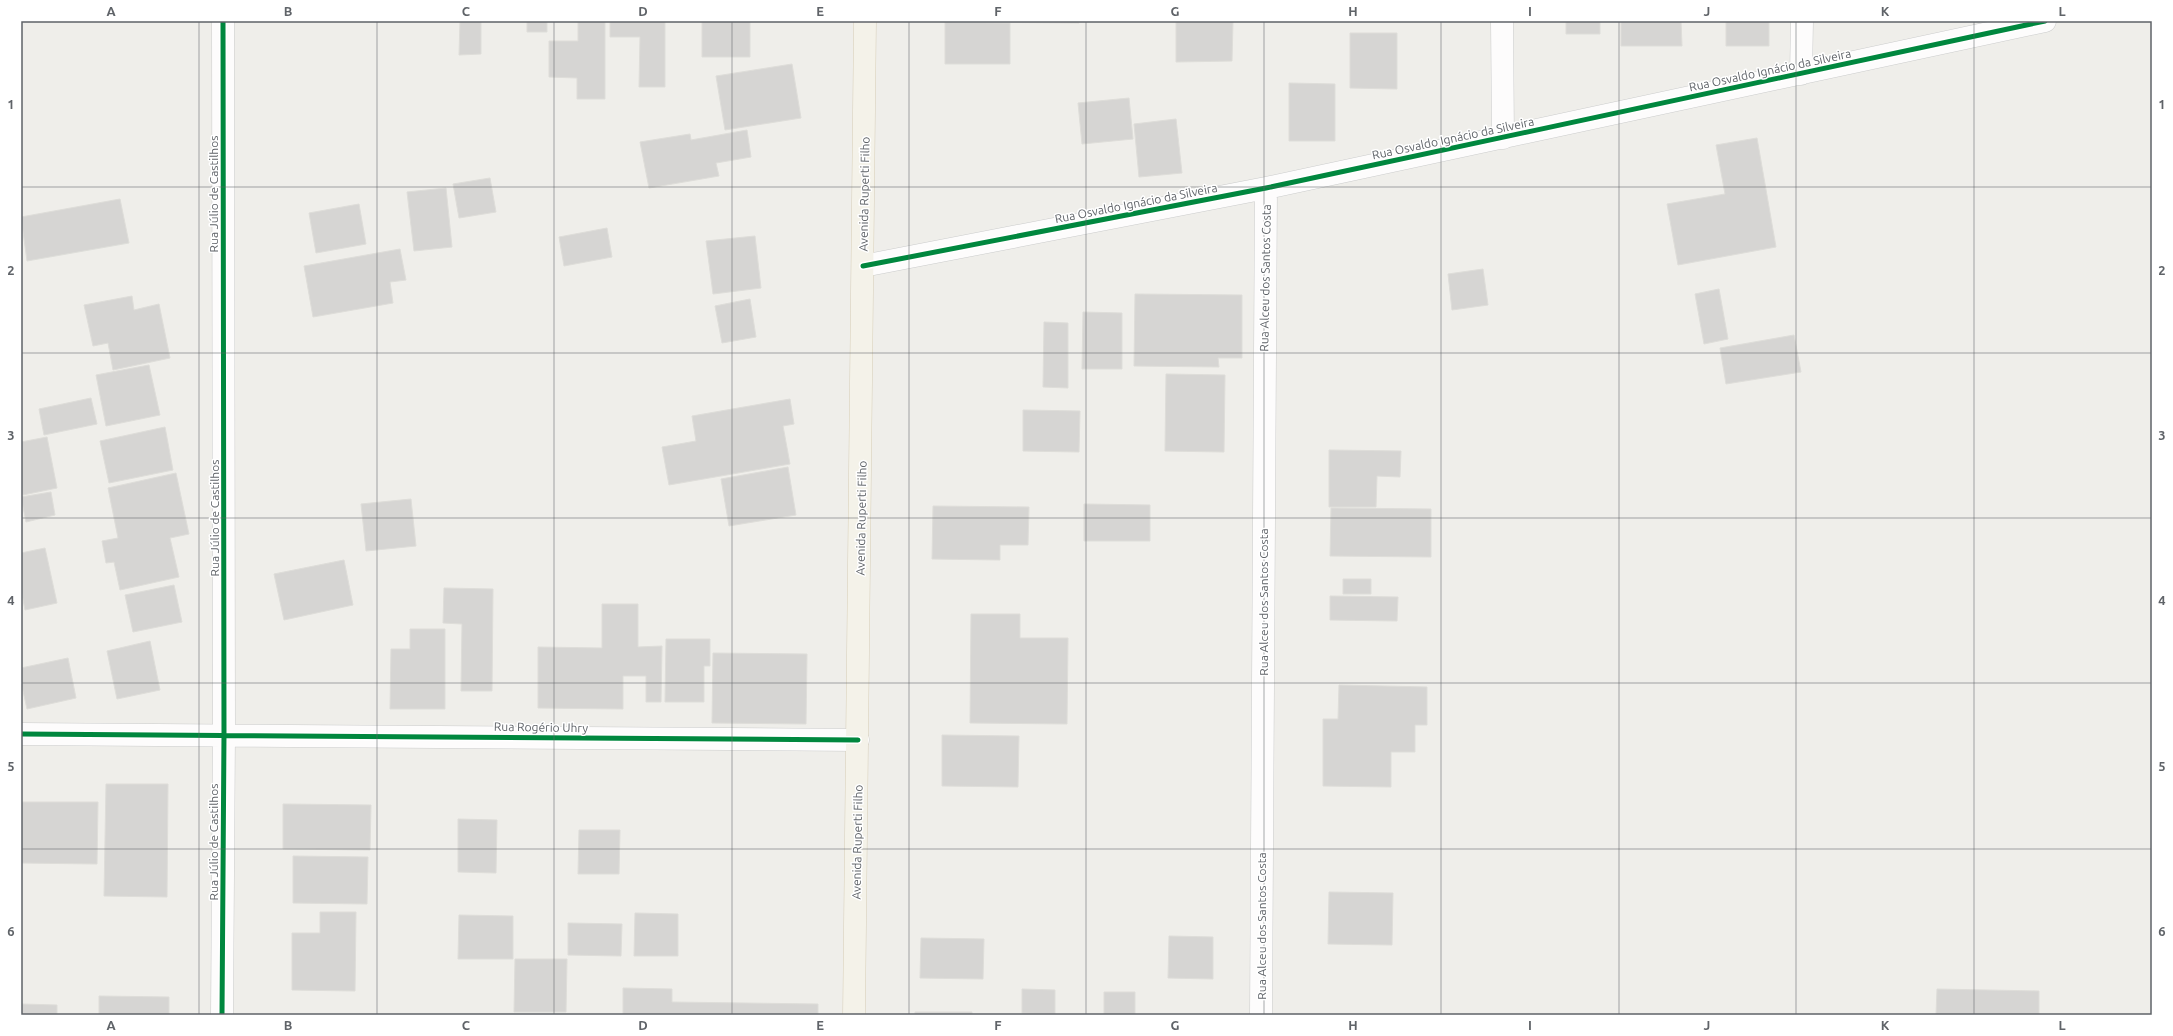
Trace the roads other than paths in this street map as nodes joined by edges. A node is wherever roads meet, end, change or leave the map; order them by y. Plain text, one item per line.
1 (223, 21) edge
2 (865, 21) edge
3 (1502, 21) edge
4 (1802, 21) edge
5 (2045, 21) edge
6 (1801, 74) junction
7 (1502, 138) junction
8 (1266, 188) junction
9 (863, 266) junction
10 (21, 734) edge
11 (224, 734) junction
12 (858, 740) junction
13 (222, 1015) edge
14 (854, 1015) edge
15 (1261, 1015) edge

1 - 11 street, Rua Júlio de Castilhos
2 - 9 main road, Avenida Ruperti Filho
3 - 7 street
4 - 6 street
5 - 6 street, Rua Osvaldo Ignácio da Silveira
6 - 7 street, Rua Osvaldo Ignácio da Silveira
7 - 8 street, Rua Osvaldo Ignácio da Silveira
8 - 9 street, Rua Osvaldo Ignácio da Silveira
8 - 15 street, Rua Alceu dos Santos Costa
9 - 12 main road, Avenida Ruperti Filho
10 - 11 street, Rua Rogério Uhry
11 - 12 street, Rua Rogério Uhry
11 - 13 street, Rua Júlio de Castilhos
12 - 14 main road, Avenida Ruperti Filho

